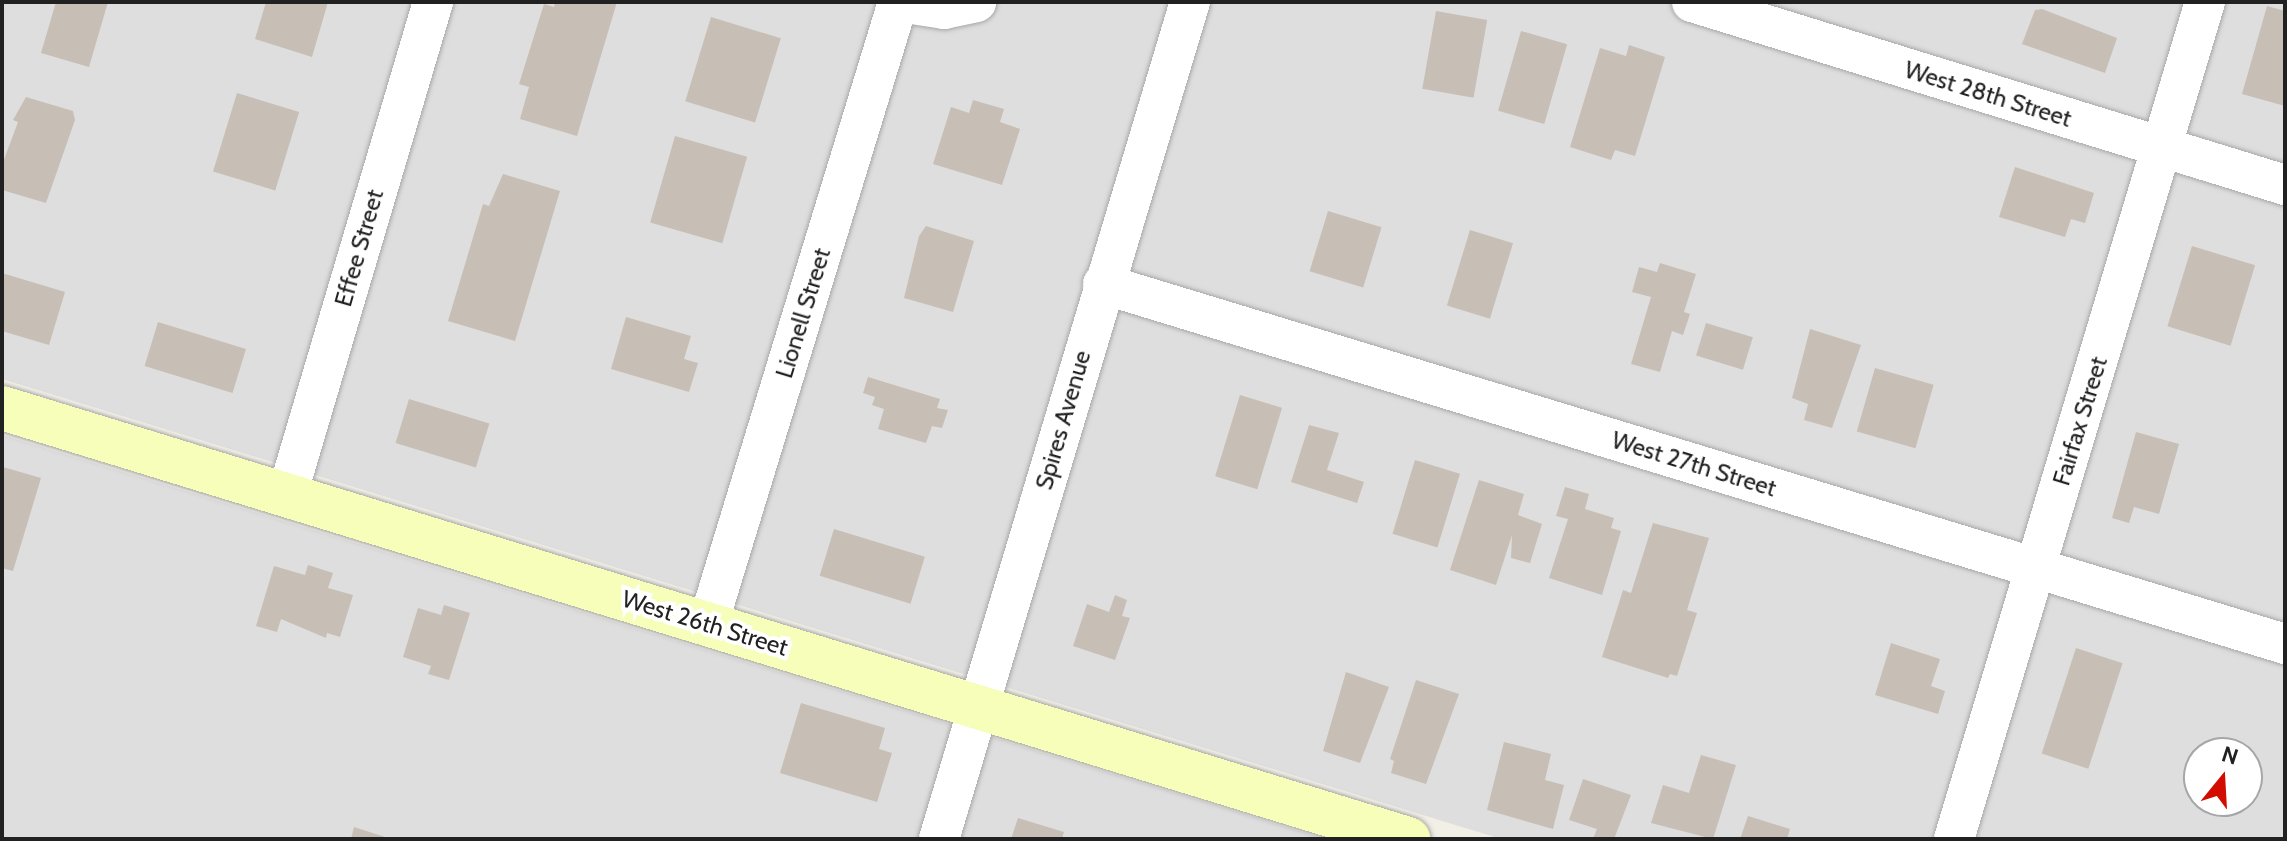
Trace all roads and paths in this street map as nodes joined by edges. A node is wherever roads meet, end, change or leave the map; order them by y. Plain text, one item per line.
1 (433, 2) edge
2 (899, 2) edge
3 (976, 2) edge
4 (1190, 2) edge
5 (1692, 2) edge
6 (2205, 2) edge
7 (2161, 147) junction
8 (2285, 185) edge
9 (1103, 284) junction
10 (2, 408) edge
11 (287, 495) junction
12 (2036, 568) junction
13 (708, 624) junction
14 (2285, 644) edge
15 (978, 707) junction
16 (939, 839) edge
17 (1408, 839) edge
18 (1954, 839) edge

1 - 11 street, Effee Street
2 - 3 street
2 - 13 street, Lionell Street
4 - 9 street, Spires Avenue
5 - 7 street, West 28th Street
6 - 7 street, Fairfax Street
7 - 8 street, West 28th Street
7 - 12 street, Fairfax Street
9 - 12 street, West 27th Street
9 - 15 street, Spires Avenue
10 - 11 main road, West 26th Street
11 - 13 main road, West 26th Street
12 - 14 street, West 27th Street
12 - 18 street, Fairfax Street
13 - 15 main road, West 26th Street
15 - 16 street, Spires Avenue
15 - 17 main road, West 26th Street

